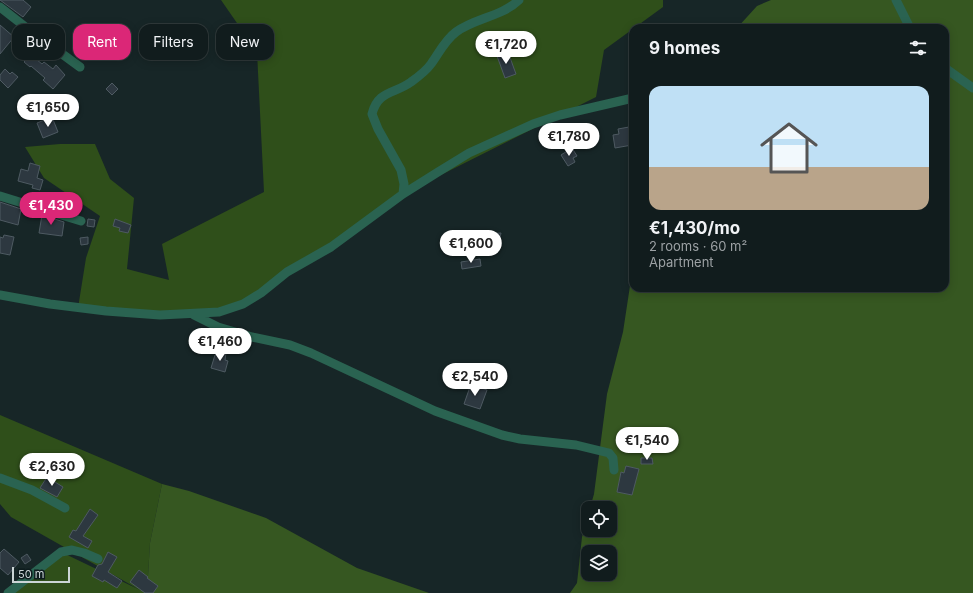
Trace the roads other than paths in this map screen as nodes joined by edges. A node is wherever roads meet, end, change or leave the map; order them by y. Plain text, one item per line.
1 (519, 0) edge
2 (896, 0) edge
3 (0, 7) edge
4 (908, 24) edge
5 (80, 67) dead end
6 (949, 71) edge
7 (973, 88) edge
8 (629, 99) edge
9 (403, 194) junction
10 (0, 196) edge
11 (82, 221) dead end
12 (0, 295) edge
13 (192, 314) junction
14 (614, 470) dead end
15 (0, 478) edge
16 (65, 508) dead end
17 (98, 559) dead end
18 (8, 593) edge

1 - 9 street
2 - 4 street
3 - 5 street
6 - 7 street
8 - 9 street
9 - 13 street
10 - 11 street
12 - 13 street
13 - 14 street
15 - 16 street
17 - 18 street

